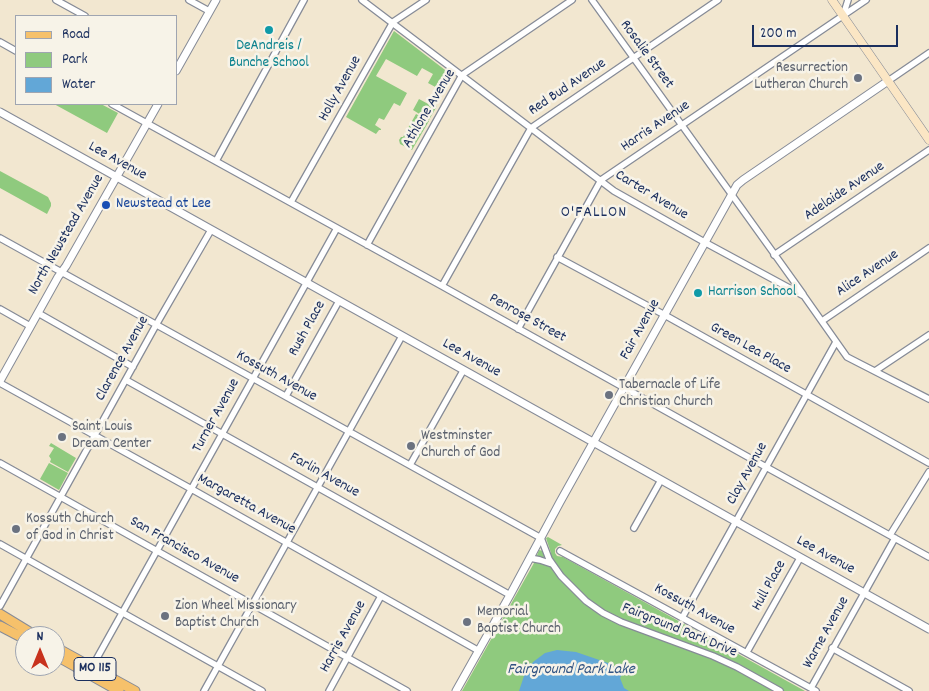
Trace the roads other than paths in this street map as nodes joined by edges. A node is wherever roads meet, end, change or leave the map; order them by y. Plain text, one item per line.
1 (56, 0) edge
2 (189, 0) edge
3 (216, 0) edge
4 (304, 0) edge
5 (362, 0) edge
6 (426, 0) edge
7 (572, 0) edge
8 (592, 0) edge
9 (718, 0) edge
10 (832, 0) edge
11 (848, 0) edge
12 (866, 0) edge
13 (209, 11) junction
14 (83, 15) edge
15 (843, 16) junction
16 (393, 22) junction
17 (0, 42) edge
18 (15, 50) edge
19 (929, 54) edge
20 (633, 58) junction
21 (178, 66) edge
22 (462, 75) junction
23 (888, 81) junction
24 (114, 105) edge
25 (157, 105) edge
26 (0, 112) edge
27 (147, 122) junction
28 (681, 124) junction
29 (531, 128) junction
30 (929, 140) edge
31 (929, 150) edge
32 (216, 161) junction
33 (117, 177) junction
34 (600, 180) junction
35 (732, 195) junction
36 (291, 202) junction
37 (337, 228) junction
38 (211, 230) junction
39 (0, 238) edge
40 (706, 243) junction
41 (367, 245) junction
42 (929, 248) edge
43 (774, 255) junction
44 (557, 257) junction
45 (61, 272) junction
46 (306, 282) junction
47 (442, 286) junction
48 (804, 296) junction
49 (338, 300) junction
50 (0, 309) edge
51 (38, 313) junction
52 (665, 316) junction
53 (822, 321) junction
54 (156, 325) junction
55 (30, 326) junction
56 (518, 328) junction
57 (929, 335) edge
58 (402, 336) junction
59 (836, 342) junction
60 (133, 367) junction
61 (463, 370) junction
62 (875, 371) junction
63 (252, 378) junction
64 (126, 380) junction
65 (0, 382) edge
66 (624, 387) junction
67 (807, 395) junction
68 (286, 396) junction
69 (929, 399) edge
70 (349, 432) junction
71 (221, 433) junction
72 (94, 436) junction
73 (593, 443) junction
74 (0, 463) edge
75 (929, 463) edge
76 (410, 465) junction
77 (766, 467) junction
78 (929, 472) edge
79 (661, 480) junction
80 (317, 487) junction
81 (191, 489) junction
82 (60, 497) junction
83 (736, 522) junction
84 (634, 528) dead end
85 (892, 536) junction
86 (540, 538) junction
87 (286, 542) junction
88 (0, 544) edge
89 (156, 551) junction
90 (560, 551) dead end
91 (929, 557) edge
92 (530, 558) junction
93 (800, 558) junction
94 (26, 559) junction
95 (552, 564) junction
96 (864, 593) junction
97 (510, 595) junction
98 (381, 596) junction
99 (252, 604) junction
100 (0, 606) edge
101 (122, 612) junction
102 (0, 614) edge
103 (682, 618) junction
104 (20, 626) edge
105 (1, 628) edge
106 (929, 629) edge
107 (15, 634) edge
108 (832, 648) junction
109 (479, 651) junction
110 (65, 652) edge
111 (747, 652) junction
112 (347, 657) junction
113 (65, 661) edge
114 (218, 666) junction
115 (92, 667) junction
116 (813, 690) edge
117 (119, 691) edge
118 (135, 691) edge
119 (204, 691) edge
120 (262, 691) edge
121 (329, 691) edge
122 (407, 691) edge
123 (456, 691) edge
124 (780, 691) edge
125 (909, 691) edge

1 - 14 street
2 - 13 street
3 - 13 street
4 - 32 street
5 - 16 street, Carter Avenue
6 - 16 street, Holly Avenue
7 - 22 street, Athlone Avenue
8 - 20 street, Rosalie Street
9 - 20 street, Red Bud Avenue
10 - 15 main road
11 - 15 street
12 - 15 street, Harris Avenue
13 - 21 street
15 - 23 main road
15 - 28 street, Harris Avenue
16 - 22 street, Carter Avenue
16 - 36 street, Holly Avenue
17 - 18 street
19 - 23 street, Fair Avenue
20 - 28 street, Rosalie Street
20 - 29 street, Red Bud Avenue
22 - 29 street, Carter Avenue
22 - 41 street, Athlone Avenue
23 - 30 main road
23 - 35 street, Fair Avenue
24 - 27 street, Penrose Street
25 - 27 street, North Newstead Avenue
26 - 33 street, Lee Avenue
27 - 32 street, Penrose Street
27 - 33 street, North Newstead Avenue
28 - 34 street, Harris Avenue
28 - 35 street, Rosalie Street
29 - 34 street, Carter Avenue
29 - 47 street, Red Bud Avenue
31 - 43 street, Adelaide Avenue
32 - 36 street, Penrose Street
33 - 38 street, Lee Avenue
33 - 45 street, North Newstead Avenue
34 - 40 street, Carter Avenue
34 - 44 street, Harris Avenue
35 - 40 street, Fair Avenue
35 - 43 street
36 - 37 street, Penrose Street
37 - 41 street, Penrose Street
37 - 46 street
38 - 46 street, Lee Avenue
38 - 54 street, Clarence Avenue
39 - 45 street, Kossuth Avenue
40 - 48 street, Carter Avenue
40 - 52 street, Fair Avenue
41 - 47 street, Penrose Street
42 - 53 street, Alice Avenue
43 - 48 street
44 - 52 street, Green Lea Place
44 - 56 street, Harris Avenue
45 - 51 street, North Newstead Avenue
45 - 54 street, Kossuth Avenue
46 - 49 street, Lee Avenue
46 - 63 street, Turner Avenue
47 - 56 street, Penrose Street
48 - 53 street, Carter Avenue
49 - 58 street, Lee Avenue
49 - 68 street, Rush Place
50 - 55 street
51 - 55 street, North Newstead Avenue
51 - 60 street
52 - 66 street, Fair Avenue
52 - 67 street, Green Lea Place
53 - 59 street, Carter Avenue
54 - 60 street, Clarence Avenue
54 - 63 street, Kossuth Avenue
55 - 65 street, North Newstead Avenue
56 - 66 street, Penrose Street
57 - 62 street
58 - 61 street, Lee Avenue
58 - 70 street
59 - 62 street, Carter Avenue
59 - 67 street, Clay Avenue
60 - 64 street, Clarence Avenue
61 - 73 street, Lee Avenue
61 - 76 street
62 - 69 street, Carter Avenue
63 - 68 street, Kossuth Avenue
63 - 71 street, Turner Avenue
64 - 71 street, Farlin Avenue
64 - 72 street, Clarence Avenue
65 - 72 street, Margaretta Avenue
66 - 73 street, Fair Avenue
66 - 77 street, Penrose Street
67 - 75 street, Green Lea Place
67 - 77 street, Clay Avenue
68 - 70 street, Kossuth Avenue
70 - 76 street, Kossuth Avenue
70 - 80 street
71 - 80 street, Farlin Avenue
71 - 81 street, Turner Avenue
72 - 81 street, Margaretta Avenue
72 - 82 street, Clarence Avenue
73 - 79 street, Lee Avenue
73 - 86 street, Fair Avenue
74 - 82 street, San Francisco Avenue
76 - 86 street, Kossuth Avenue
77 - 83 street, Clay Avenue
77 - 85 street, Penrose Street
78 - 85 street, Warne Avenue
79 - 83 street, Lee Avenue
79 - 84 street
80 - 87 street
80 - 97 street, Farlin Avenue
81 - 87 street, Margaretta Avenue
81 - 89 street, Turner Avenue
82 - 89 street, San Francisco Avenue
82 - 94 street, Clarence Avenue
83 - 93 street, Lee Avenue
83 - 103 street, Clay Avenue
85 - 91 street, Penrose Street
85 - 96 street, Warne Avenue
86 - 92 street, Fair Avenue
86 - 95 street, Fairground Park Drive
87 - 98 street, Margaretta Avenue
87 - 99 street
88 - 94 street
89 - 99 street, San Francisco Avenue
89 - 101 street, Turner Avenue
90 - 103 street, Kossuth Avenue
92 - 95 street
92 - 97 street, Fair Avenue
93 - 96 street, Lee Avenue
93 - 111 street, Hull Place
94 - 100 street, Clarence Avenue
94 - 101 street
95 - 124 street, Fairground Park Drive
96 - 106 street, Lee Avenue
96 - 108 street, Warne Avenue
97 - 109 street, Fair Avenue
98 - 109 street, Margaretta Avenue
98 - 112 street, Harris Avenue
99 - 112 street, San Francisco Avenue
99 - 114 street
101 - 114 street
101 - 115 street, Turner Avenue
102 - 104 main road
103 - 111 street, Kossuth Avenue
105 - 107 main road
108 - 116 street, Warne Avenue
108 - 125 street
109 - 123 street, Fair Avenue
110 - 115 main road, MO 115
111 - 116 street, Kossuth Avenue
112 - 121 street, Harris Avenue
112 - 122 street, San Francisco Avenue
113 - 117 main road
114 - 119 street
114 - 120 street
115 - 118 main road, MO 115

